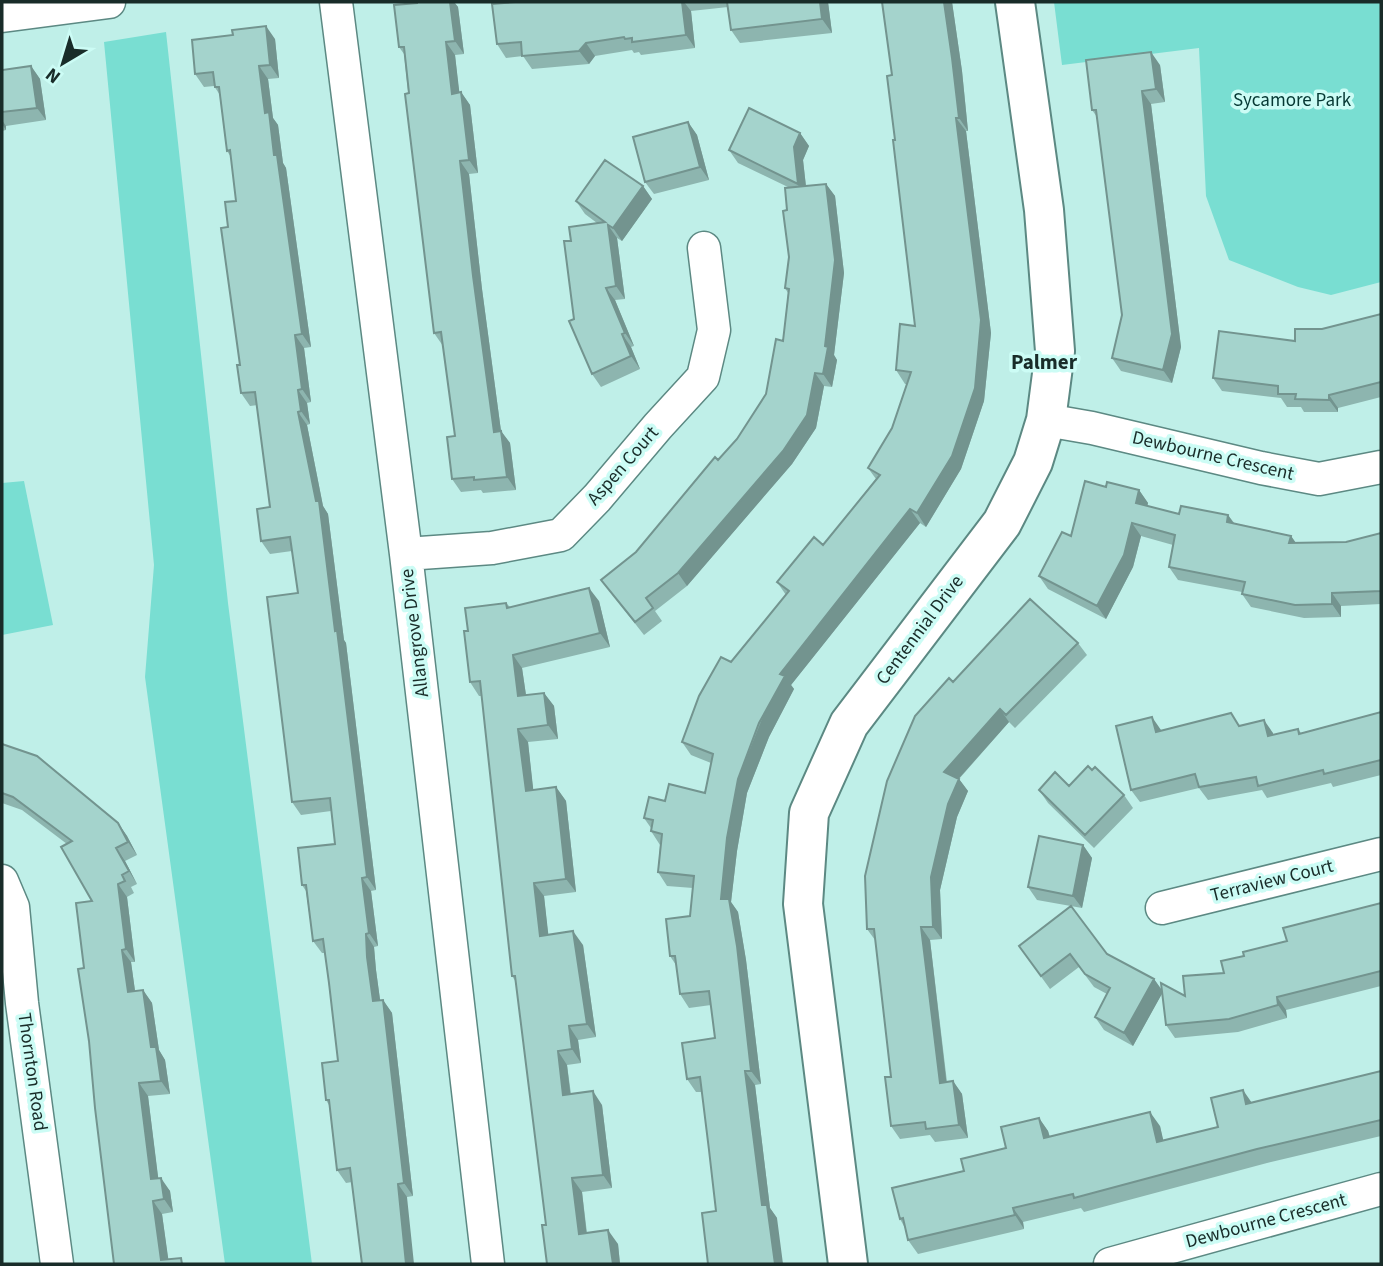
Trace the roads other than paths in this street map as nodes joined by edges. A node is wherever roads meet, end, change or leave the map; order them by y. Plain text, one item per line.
1 (109, 2) edge
2 (335, 2) edge
3 (1015, 2) edge
4 (2, 16) edge
5 (704, 248) dead end
6 (1046, 421) junction
7 (1381, 467) edge
8 (405, 554) junction
9 (1381, 854) edge
10 (2, 881) edge
11 (1162, 908) dead end
12 (1381, 1189) edge
13 (57, 1264) edge
14 (488, 1264) edge
15 (848, 1264) edge
16 (1110, 1264) edge

1 - 4 street
2 - 8 street, Allangrove Drive
3 - 6 street, Centennial Drive
5 - 8 street, Aspen Court
6 - 7 street, Dewbourne Crescent
6 - 15 street, Centennial Drive
8 - 14 street, Allangrove Drive
9 - 11 street, Terraview Court
10 - 13 street, Thornton Road
12 - 16 street, Dewbourne Crescent

